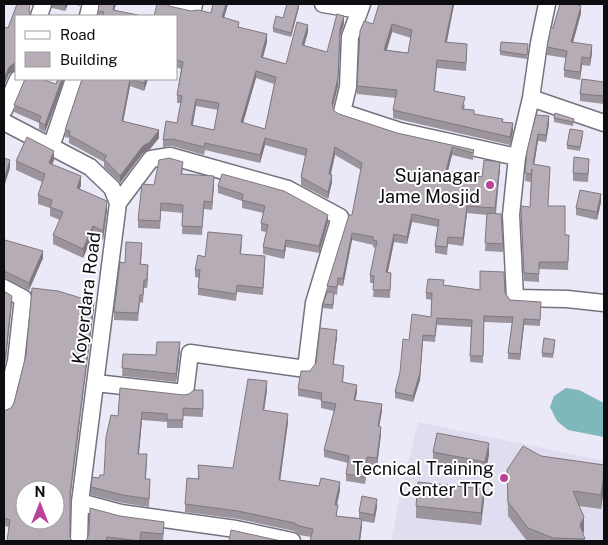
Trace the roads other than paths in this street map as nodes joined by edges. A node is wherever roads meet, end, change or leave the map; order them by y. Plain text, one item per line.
1 (171, 4) edge
2 (194, 4) edge
3 (323, 4) edge
4 (547, 4) edge
5 (360, 7) edge
6 (18, 80) edge
7 (74, 80) edge
8 (531, 98) junction
9 (4, 110) edge
10 (4, 122) edge
11 (604, 123) edge
12 (51, 147) junction
13 (517, 157) junction
14 (118, 203) junction
15 (4, 288) edge
16 (604, 303) edge
17 (12, 332) edge
18 (10, 359) edge
19 (96, 383) junction
20 (4, 406) edge
21 (80, 502) junction
22 (79, 541) edge
23 (292, 541) edge

1 - 2 street
3 - 5 street
4 - 8 street
5 - 13 street
6 - 9 street
7 - 12 street
8 - 11 street
8 - 13 street
10 - 12 street
12 - 14 street
13 - 16 street
14 - 19 street, Koyerdara Road
14 - 19 street
15 - 17 street
17 - 18 street
18 - 20 street
19 - 21 street, Koyerdara Road
21 - 22 street, Koyerdara Road
21 - 23 street

